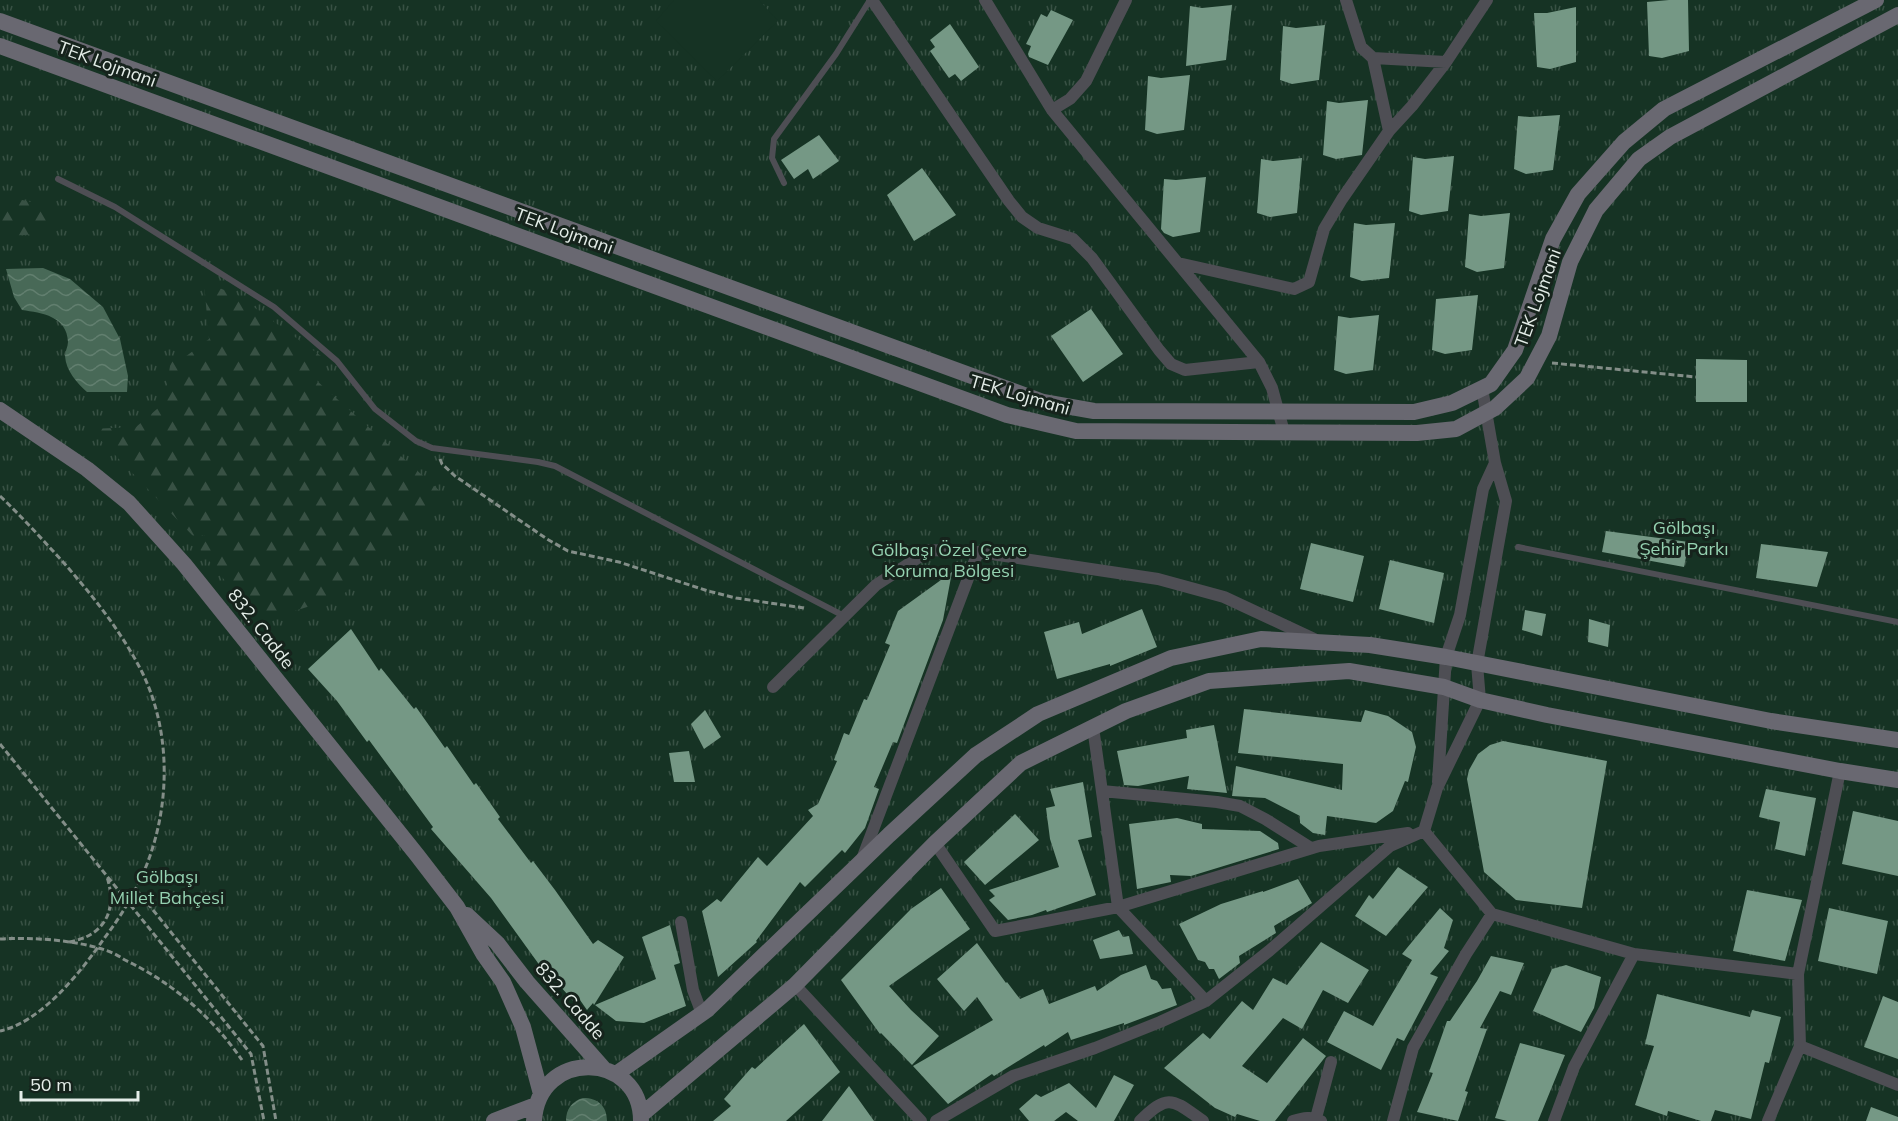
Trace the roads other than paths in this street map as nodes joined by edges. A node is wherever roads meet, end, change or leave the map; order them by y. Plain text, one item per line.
1 (871, 0) edge
2 (985, 0) edge
3 (1126, 0) edge
4 (1346, 0) edge
5 (1487, 0) edge
6 (1876, 0) edge
7 (1898, 15) edge
8 (0, 21) edge
9 (0, 46) edge
10 (1372, 58) junction
11 (1446, 62) junction
12 (1052, 110) junction
13 (1389, 131) junction
14 (58, 179) dead end
15 (784, 183) dead end
16 (1178, 263) junction
17 (1258, 362) junction
18 (1482, 388) junction
19 (0, 410) edge
20 (1279, 412) junction
21 (1487, 412) junction
22 (1284, 432) junction
23 (1495, 463) junction
24 (1518, 547) dead end
25 (978, 552) junction
26 (845, 617) junction
27 (1898, 622) edge
28 (1320, 643) junction
29 (1446, 657) junction
30 (1476, 664) junction
31 (773, 687) dead end
32 (1444, 687) junction
33 (1480, 700) junction
34 (1094, 727) junction
35 (1898, 740) edge
36 (1840, 771) junction
37 (1898, 780) edge
38 (1437, 788) junction
39 (1102, 791) junction
40 (1424, 831) junction
41 (935, 843) junction
42 (1311, 848) junction
43 (860, 863) junction
44 (457, 907) junction
45 (1118, 907) junction
46 (1492, 914) junction
47 (681, 922) dead end
48 (1634, 954) junction
49 (1798, 974) junction
50 (795, 985) junction
51 (1206, 1001) junction
52 (702, 1014) junction
53 (1800, 1046) junction
54 (1331, 1062) dead end
55 (610, 1072) junction
56 (1898, 1085) edge
57 (537, 1107) edge
58 (641, 1118) edge
59 (1318, 1119) edge
60 (494, 1121) edge
61 (921, 1121) edge
62 (936, 1121) edge
63 (1140, 1121) edge
64 (1203, 1121) edge
65 (1293, 1121) edge
66 (1394, 1121) edge
67 (1554, 1121) edge
68 (1768, 1121) edge

1 - 15 lane
1 - 17 street
2 - 12 street
3 - 12 street
4 - 10 street
5 - 11 street
6 - 18 street, TEK Lojmani
7 - 21 street, TEK Lojmani
8 - 20 street, TEK Lojmani
9 - 22 street, TEK Lojmani
10 - 11 street
10 - 13 street
11 - 13 street
12 - 16 street
13 - 16 street
14 - 26 lane
16 - 17 street
17 - 20 street
18 - 20 street, TEK Lojmani
18 - 21 street
19 - 44 street, 832. Cadde
20 - 22 street
21 - 22 street, TEK Lojmani
21 - 23 street
23 - 29 street
23 - 30 street
24 - 27 lane
25 - 26 street
25 - 28 street
25 - 43 street
26 - 31 street
28 - 29 street
28 - 43 street
29 - 30 street
29 - 32 street
30 - 33 street
30 - 35 street
32 - 33 street
32 - 34 street
32 - 38 street
33 - 36 street
33 - 38 street
34 - 39 street
34 - 41 street
36 - 37 street
36 - 49 street
38 - 40 street
39 - 42 street
39 - 45 street
40 - 42 street
40 - 46 street
40 - 51 street
41 - 45 street
41 - 50 street
42 - 45 street
43 - 52 street
44 - 55 street, 832. Cadde
44 - 57 street, 832. Cadde
45 - 51 street
46 - 48 street
46 - 66 street
47 - 52 street
48 - 49 street
48 - 67 street
49 - 53 street
50 - 58 street
50 - 61 street
51 - 62 street
52 - 55 street
53 - 56 street
53 - 68 street
54 - 59 street
55 - 57 street
55 - 58 street, 832. Cadde
57 - 60 street
59 - 65 street
63 - 64 street

